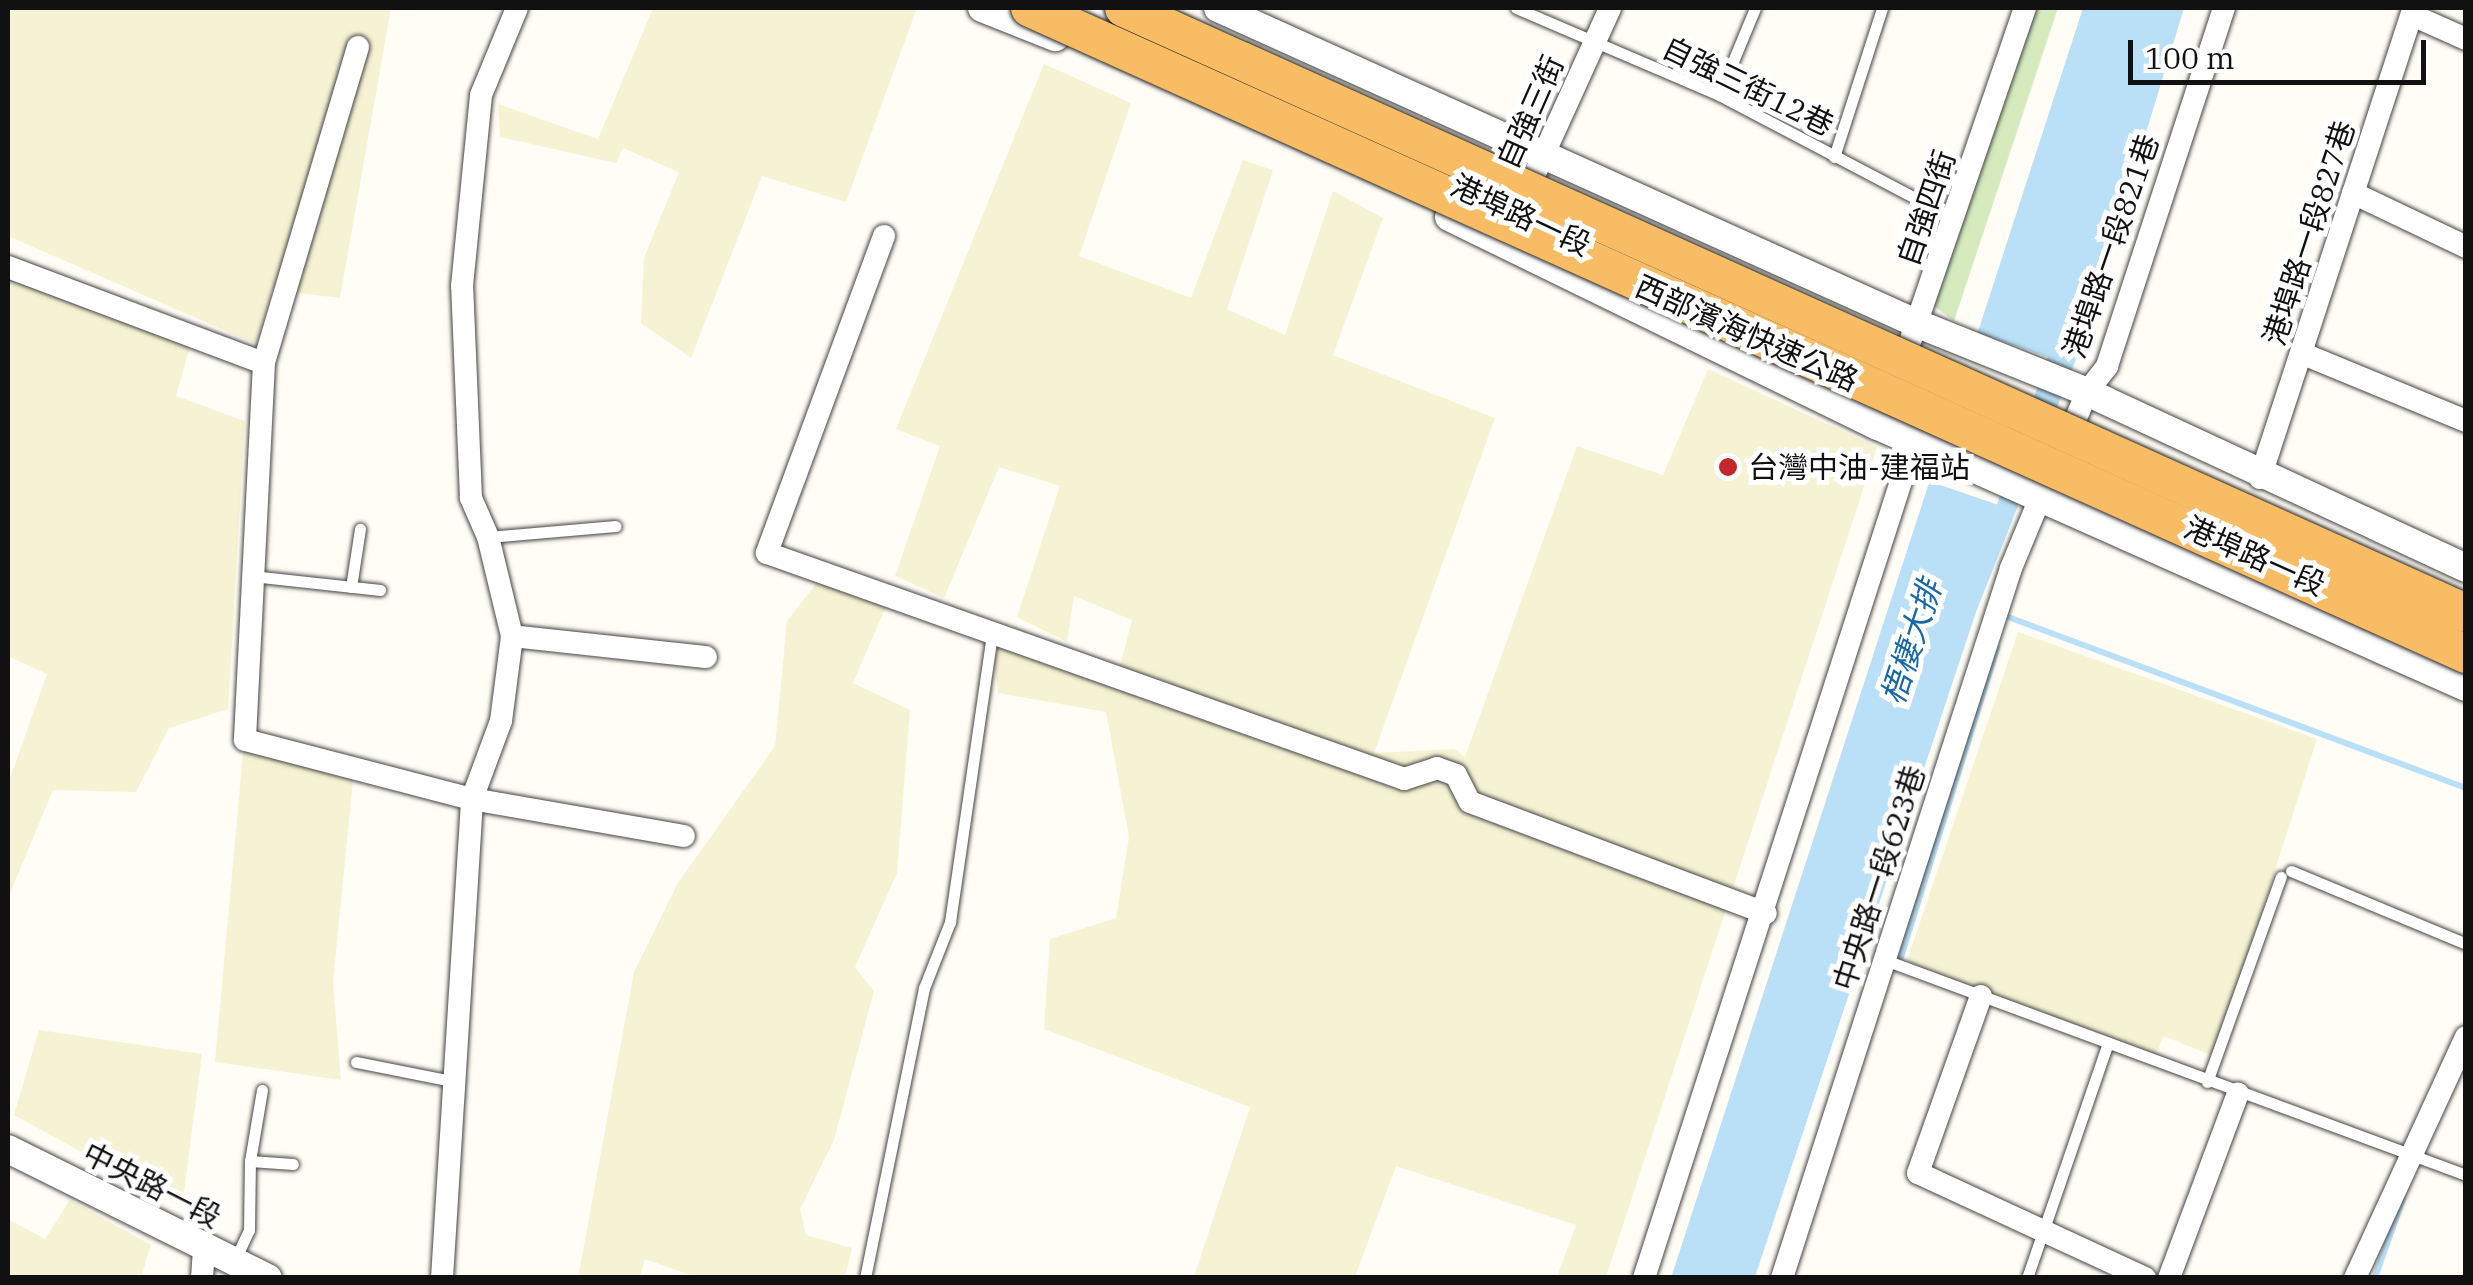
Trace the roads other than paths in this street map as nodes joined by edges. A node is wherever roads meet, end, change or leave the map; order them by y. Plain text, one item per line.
1 (518, 8) edge
2 (982, 8) edge
3 (1030, 8) edge
4 (1082, 8) edge
5 (1124, 8) edge
6 (1218, 8) edge
7 (1516, 8) edge
8 (1610, 8) edge
9 (1755, 8) edge
10 (1882, 8) edge
11 (2025, 8) edge
12 (2224, 8) edge
13 (2413, 11) edge
14 (2466, 39) edge
15 (1064, 41) junction
16 (1595, 42) junction
17 (358, 46) dead end
18 (1719, 95) junction
19 (1544, 152) junction
20 (1834, 157) junction
21 (2353, 193) junction
22 (1520, 210) junction
23 (1570, 210) junction
24 (1954, 218) junction
25 (884, 236) dead end
26 (1504, 242) junction
27 (2466, 247) edge
28 (1560, 249) junction
29 (8, 267) edge
30 (1918, 324) junction
31 (2302, 353) junction
32 (264, 363) junction
33 (1896, 380) junction
34 (2086, 392) junction
35 (2466, 421) edge
36 (1878, 426) junction
37 (1914, 441) junction
38 (2061, 453) junction
39 (2260, 478) junction
40 (2038, 498) junction
41 (616, 526) dead end
42 (360, 529) dead end
43 (488, 537) junction
44 (2466, 568) edge
45 (252, 576) junction
46 (351, 587) junction
47 (380, 590) dead end
48 (2466, 594) edge
49 (2466, 613) edge
50 (992, 634) junction
51 (2466, 635) edge
52 (512, 636) junction
53 (2466, 654) edge
54 (706, 657) dead end
55 (2466, 671) edge
56 (2466, 686) edge
57 (472, 799) junction
58 (684, 836) dead end
59 (1766, 913) junction
60 (2466, 944) edge
61 (1885, 960) junction
62 (1981, 996) junction
63 (2466, 1037) edge
64 (2108, 1043) junction
65 (356, 1062) dead end
66 (452, 1081) junction
67 (2206, 1082) junction
68 (262, 1090) dead end
69 (2238, 1093) junction
70 (8, 1149) edge
71 (2412, 1153) junction
72 (250, 1161) junction
73 (294, 1164) dead end
74 (2466, 1175) edge
75 (2044, 1230) junction
76 (204, 1249) junction
77 (234, 1262) junction
78 (202, 1278) edge
79 (268, 1278) edge
80 (442, 1278) edge
81 (865, 1278) edge
82 (1644, 1278) edge
83 (1782, 1278) edge
84 (2027, 1278) edge
85 (2145, 1278) edge
86 (2169, 1278) edge
87 (2355, 1278) edge

1 - 43 street
2 - 15 street, 港埠路一段
3 - 28 highway, 西部濱海快速公路, bridge
4 - 15 street
4 - 22 street, 港埠路一段
5 - 23 highway, 西部濱海快速公路, bridge
6 - 19 street
7 - 16 lane, 自強三街12巷
8 - 16 street, 自強三街
9 - 18 lane
10 - 20 lane
11 - 24 street, 自強四街
12 - 34 street, 港埠路一段821巷
13 - 14 street
13 - 21 street, 港埠路一段827巷
15 - 26 street, 港埠路一段
16 - 18 lane, 自強三街12巷
16 - 19 street, 自強三街
17 - 32 street
18 - 20 lane, 自強三街12巷
19 - 22 street, 自強三街
19 - 30 street
20 - 24 lane, 自強三街12巷
21 - 27 street
21 - 31 street, 港埠路一段827巷
22 - 26 street, 自強三街
22 - 33 street, 港埠路一段
23 - 48 highway, bridge
23 - 49 highway, 西部濱海快速公路, bridge
24 - 30 street, 自強四街
25 - 50 street
26 - 36 street, 港埠路一段
28 - 53 highway, 西部濱海快速公路, bridge
28 - 55 highway
29 - 32 street
30 - 33 street, 自強四街
30 - 34 street
31 - 35 street
31 - 39 street, 港埠路一段827巷
32 - 45 street
33 - 36 street, 自強四街
33 - 38 street, 港埠路一段
34 - 38 street, 港埠路一段821巷
34 - 39 street
36 - 37 street, 港埠路一段
37 - 40 street, 港埠路一段
37 - 59 street
38 - 40 street, 港埠路一段821巷
38 - 51 street, 港埠路一段
39 - 44 street
40 - 56 street, 港埠路一段
40 - 61 street, 中央路一段623巷
41 - 43 lane
42 - 46 lane
43 - 52 street
45 - 46 lane
45 - 57 street
46 - 47 lane
50 - 59 street
50 - 81 lane
52 - 54 street
52 - 57 street
57 - 58 street
57 - 66 street
59 - 82 street
60 - 67 lane
61 - 62 lane
61 - 83 street, 中央路一段623巷
62 - 64 lane
62 - 75 street
63 - 71 street
64 - 67 lane
64 - 75 lane
65 - 66 lane
66 - 80 street
67 - 69 lane
68 - 72 lane
69 - 71 lane
69 - 86 street
70 - 76 street, 中央路一段
71 - 74 lane
71 - 87 street
72 - 73 lane
72 - 77 lane
75 - 84 lane
75 - 85 street
76 - 77 street, 中央路一段
76 - 78 street
77 - 79 street, 中央路一段

